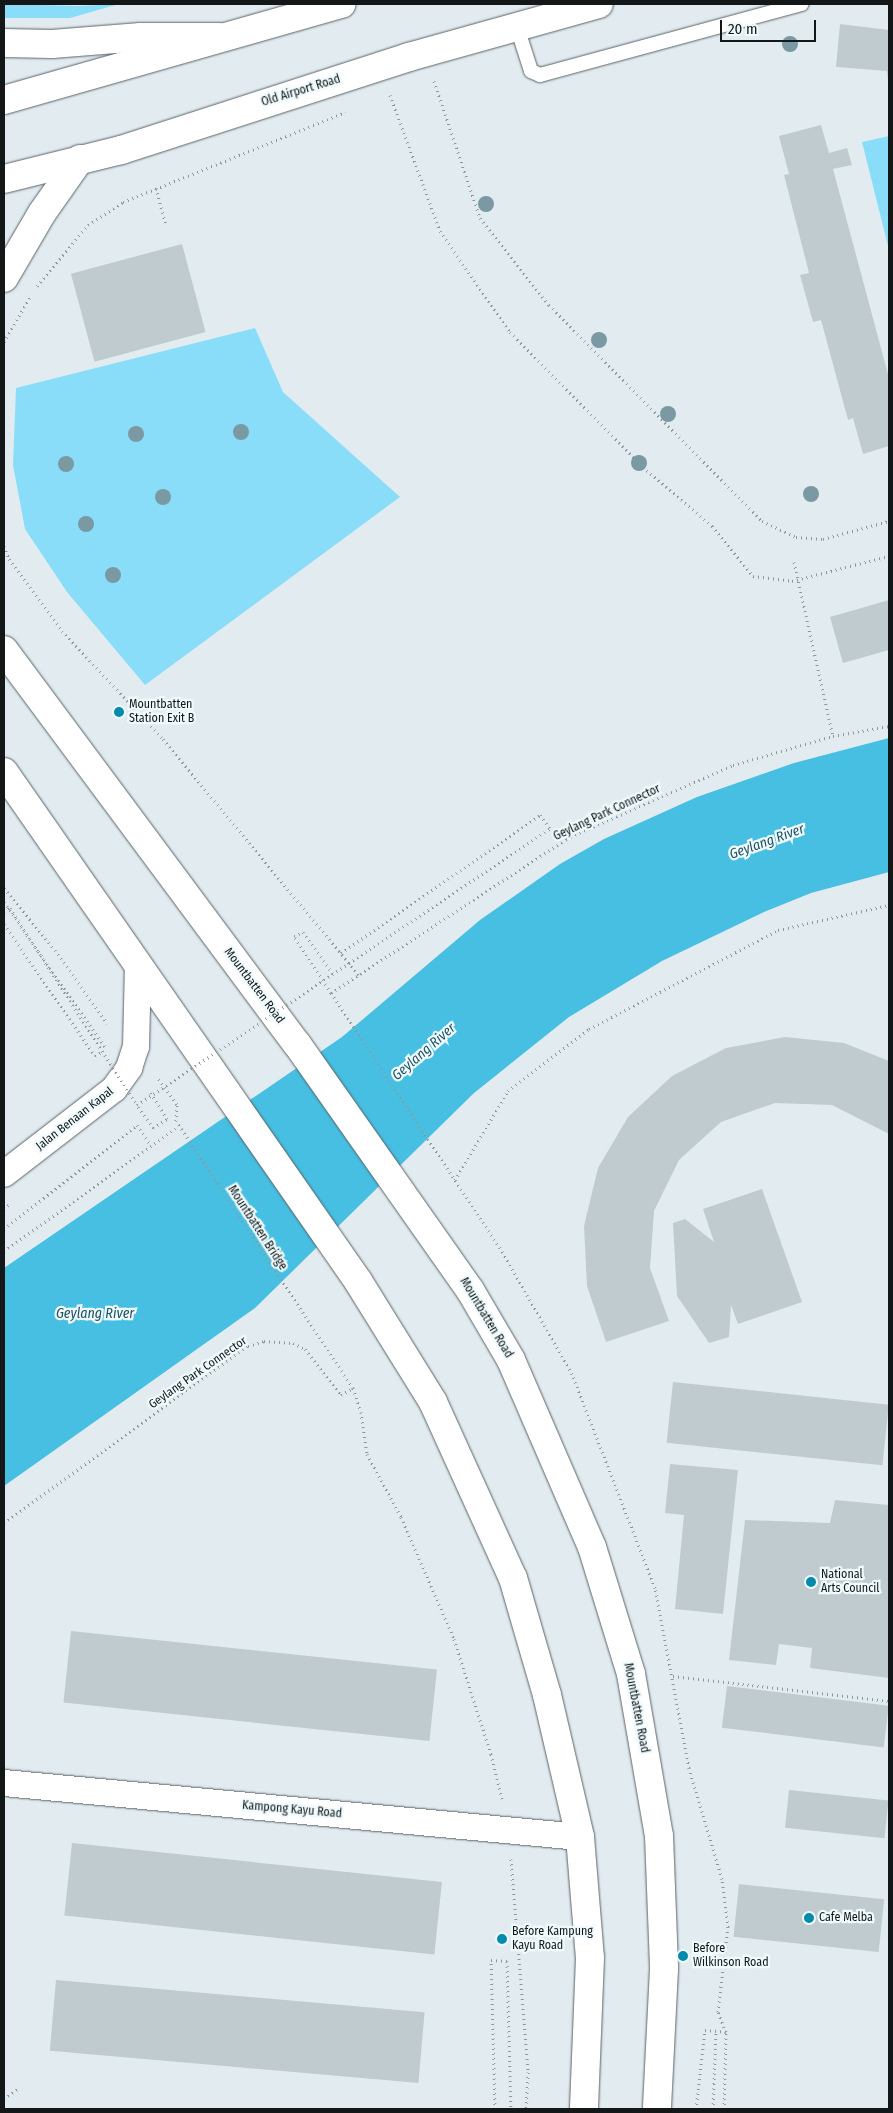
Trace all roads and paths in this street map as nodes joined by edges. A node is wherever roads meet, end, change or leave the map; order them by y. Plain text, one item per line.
1 (342, 4) edge
2 (599, 4) edge
3 (802, 4) edge
4 (517, 27) junction
5 (219, 37) junction
6 (4, 43) edge
7 (442, 77) dead end
8 (433, 80) junction
9 (424, 82) dead end
10 (398, 91) dead end
11 (390, 94) junction
12 (381, 98) dead end
13 (4, 100) edge
14 (354, 108) dead end
15 (80, 159) junction
16 (4, 179) edge
17 (156, 188) junction
18 (166, 226) dead end
19 (4, 278) edge
20 (4, 342) edge
21 (889, 521) edge
22 (4, 546) edge
23 (889, 556) edge
24 (794, 562) dead end
25 (799, 580) junction
26 (4, 650) edge
27 (889, 726) edge
28 (833, 736) junction
29 (4, 772) edge
30 (4, 888) edge
31 (4, 902) edge
32 (889, 905) edge
33 (4, 912) edge
34 (4, 924) edge
35 (341, 954) junction
36 (138, 964) junction
37 (333, 974) junction
38 (359, 975) junction
39 (332, 993) junction
40 (136, 1047) junction
41 (147, 1087) dead end
42 (137, 1105) junction
43 (179, 1126) junction
44 (151, 1146) junction
45 (4, 1174) edge
46 (4, 1229) edge
47 (4, 1251) edge
48 (353, 1388) junction
49 (4, 1523) edge
50 (673, 1676) dead end
51 (889, 1702) edge
52 (4, 1782) edge
53 (509, 1831) junction
54 (580, 1837) junction
55 (716, 2031) junction
56 (726, 2032) dead end
57 (18, 2089) dead end
58 (4, 2099) edge
59 (495, 2109) edge
60 (511, 2109) edge
61 (526, 2109) edge
62 (584, 2109) edge
63 (657, 2109) edge
64 (696, 2109) edge
65 (713, 2109) edge

1 - 5 main road
2 - 4 main road, Old Airport Road
3 - 4 lane
4 - 15 main road, Old Airport Road
5 - 6 main road
5 - 13 main road
7 - 8 path
8 - 9 path
8 - 21 path
10 - 11 path
11 - 12 path
11 - 25 path
14 - 17 path
15 - 16 main road, Old Airport Road
15 - 19 main road
17 - 18 path
17 - 20 path
22 - 35 path
23 - 25 path
24 - 25 path
25 - 28 path
26 - 63 main road, Mountbatten Road
27 - 28 path, Geylang Park Connector
28 - 38 path, Geylang Park Connector
29 - 36 main road
30 - 40 path
31 - 34 path
32 - 39 path
33 - 42 path, bridge
35 - 37 path, Geylang Park Connector, bridge
35 - 38 path
36 - 40 street, Jalan Benaan Kapal
36 - 54 main road
37 - 39 path
37 - 42 path, Geylang Park Connector, bridge
38 - 39 path, Geylang Park Connector
40 - 43 path
40 - 45 street, Jalan Benaan Kapal
41 - 42 path
43 - 44 path
43 - 48 path, Mountbatten Bridge
44 - 46 path
44 - 47 path
48 - 49 path, Geylang Park Connector
48 - 53 path
50 - 51 path
52 - 53 street, Kampong Kayu Road
53 - 54 street, Kampong Kayu Road
53 - 61 path
54 - 62 main road
55 - 56 path
55 - 64 path
55 - 65 path
57 - 58 path
59 - 60 path

